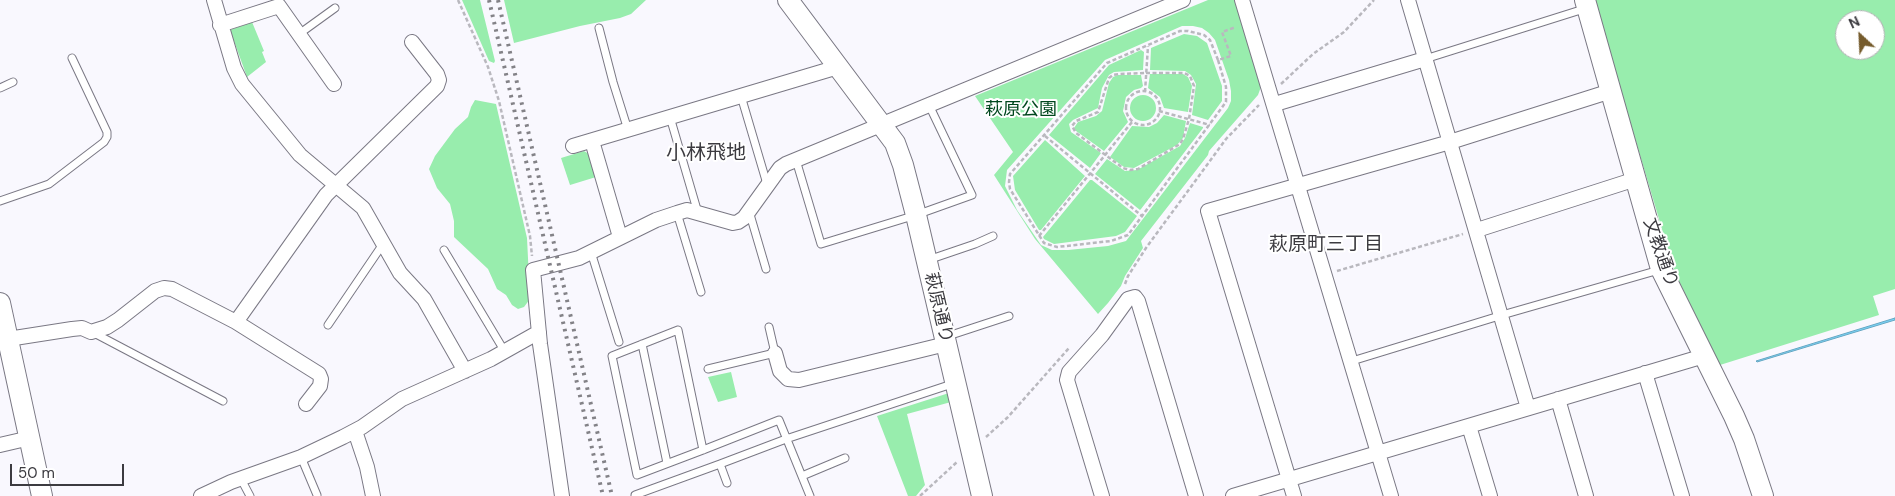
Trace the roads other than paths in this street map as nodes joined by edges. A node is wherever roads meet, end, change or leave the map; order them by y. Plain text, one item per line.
1 (214, 0) edge
2 (1242, 0) edge
3 (1408, 0) edge
4 (791, 1) edge
5 (1173, 2) edge
6 (1586, 4) edge
7 (335, 8) dead end
8 (220, 25) junction
9 (599, 28) dead end
10 (299, 34) junction
11 (412, 42) dead end
12 (72, 58) dead end
13 (1425, 59) junction
14 (838, 67) junction
15 (13, 82) dead end
16 (334, 84) dead end
17 (0, 88) edge
18 (1611, 91) junction
19 (741, 96) junction
20 (1273, 98) junction
21 (929, 105) junction
22 (670, 117) junction
23 (882, 124) junction
24 (628, 130) junction
25 (592, 141) junction
26 (1450, 142) junction
27 (573, 146) dead end
28 (796, 160) junction
29 (1636, 179) junction
30 (336, 185) junction
31 (768, 185) junction
32 (1299, 185) junction
33 (0, 201) edge
34 (749, 210) junction
35 (698, 212) junction
36 (677, 213) junction
37 (916, 216) junction
38 (1477, 230) junction
39 (993, 236) dead end
40 (620, 237) junction
41 (383, 244) junction
42 (444, 250) dead end
43 (591, 251) junction
44 (927, 260) junction
45 (1662, 269) junction
46 (766, 270) dead end
47 (701, 292) dead end
48 (0, 303) edge
49 (1009, 316) dead end
50 (1500, 316) junction
51 (236, 322) junction
52 (328, 325) dead end
53 (769, 327) dead end
54 (91, 332) junction
55 (539, 332) junction
56 (8, 339) junction
57 (946, 340) junction
58 (619, 342) dead end
59 (642, 344) junction
60 (505, 352) junction
61 (775, 353) junction
62 (1704, 356) junction
63 (1352, 361) junction
64 (708, 369) dead end
65 (465, 372) junction
66 (1645, 373) junction
67 (955, 383) junction
68 (1558, 400) junction
69 (223, 401) dead end
70 (306, 404) dead end
71 (1528, 408) junction
72 (1469, 426) junction
73 (355, 431) junction
74 (30, 438) junction
75 (786, 438) junction
76 (0, 445) edge
77 (703, 450) junction
78 (1378, 453) junction
79 (301, 457) junction
80 (845, 458) dead end
81 (668, 463) junction
82 (720, 464) junction
83 (802, 476) junction
84 (240, 479) junction
85 (1289, 480) junction
86 (727, 483) dead end
87 (317, 495) edge
88 (42, 496) edge
89 (201, 496) edge
90 (250, 496) edge
91 (373, 496) edge
92 (562, 496) edge
93 (635, 496) edge
94 (810, 496) edge
95 (982, 496) edge
96 (1102, 496) edge
97 (1196, 496) edge
98 (1233, 496) edge
99 (1294, 496) edge
100 (1392, 496) edge
101 (1490, 496) edge
102 (1586, 496) edge
103 (1682, 496) edge
104 (1763, 496) edge

1 - 8 street
2 - 20 street
3 - 13 street
4 - 14 street, 萩原通り
5 - 21 street
6 - 13 lane
6 - 18 street, 文教通り
7 - 10 lane
8 - 10 street
8 - 30 street
9 - 24 lane
10 - 16 street
11 - 30 street
12 - 33 lane
13 - 20 street
13 - 26 street
14 - 19 street
14 - 23 street, 萩原通り
15 - 17 lane
18 - 26 street
18 - 29 street, 文教通り
19 - 22 street
19 - 31 lane
20 - 32 street
21 - 23 street
21 - 37 lane
22 - 24 street
22 - 35 lane
23 - 28 street
23 - 37 street, 萩原通り
24 - 25 street
25 - 27 street
25 - 40 street
26 - 32 street
26 - 38 street
28 - 31 street
28 - 37 lane
29 - 38 street
29 - 45 street, 文教通り
30 - 41 street
30 - 51 street
31 - 34 street
32 - 63 street
32 - 85 street
34 - 35 street
34 - 46 lane
35 - 36 street
36 - 40 street
36 - 47 lane
37 - 44 street, 萩原通り
38 - 50 street
39 - 44 lane
40 - 43 street
41 - 52 lane
41 - 65 street
42 - 60 lane
43 - 55 street
43 - 58 lane
44 - 57 street, 萩原通り
45 - 50 lane
45 - 62 street, 文教通り
48 - 56 street
49 - 57 lane
50 - 63 lane
50 - 71 street
51 - 54 street
51 - 70 street
53 - 61 lane
54 - 56 street
54 - 69 lane
55 - 60 street
55 - 92 street
56 - 74 street
57 - 61 street
57 - 67 street, 萩原通り
59 - 77 lane
59 - 81 lane
59 - 81 lane
60 - 65 street
61 - 64 lane
62 - 66 street
62 - 104 street, 文教通り
63 - 78 street
65 - 73 street
66 - 68 street
66 - 103 street
67 - 75 lane
67 - 95 street, 萩原通り
68 - 71 street
68 - 102 street
71 - 72 street
72 - 78 street
72 - 101 street
73 - 79 street
73 - 91 street
74 - 76 street
74 - 88 street
75 - 77 lane
75 - 82 lane
75 - 83 lane
77 - 81 lane
78 - 85 street
78 - 100 street
79 - 84 street
79 - 87 lane
80 - 83 lane
82 - 86 lane
82 - 93 lane
83 - 94 lane
84 - 89 street
84 - 90 lane
85 - 98 street
85 - 99 street
96 - 97 street

